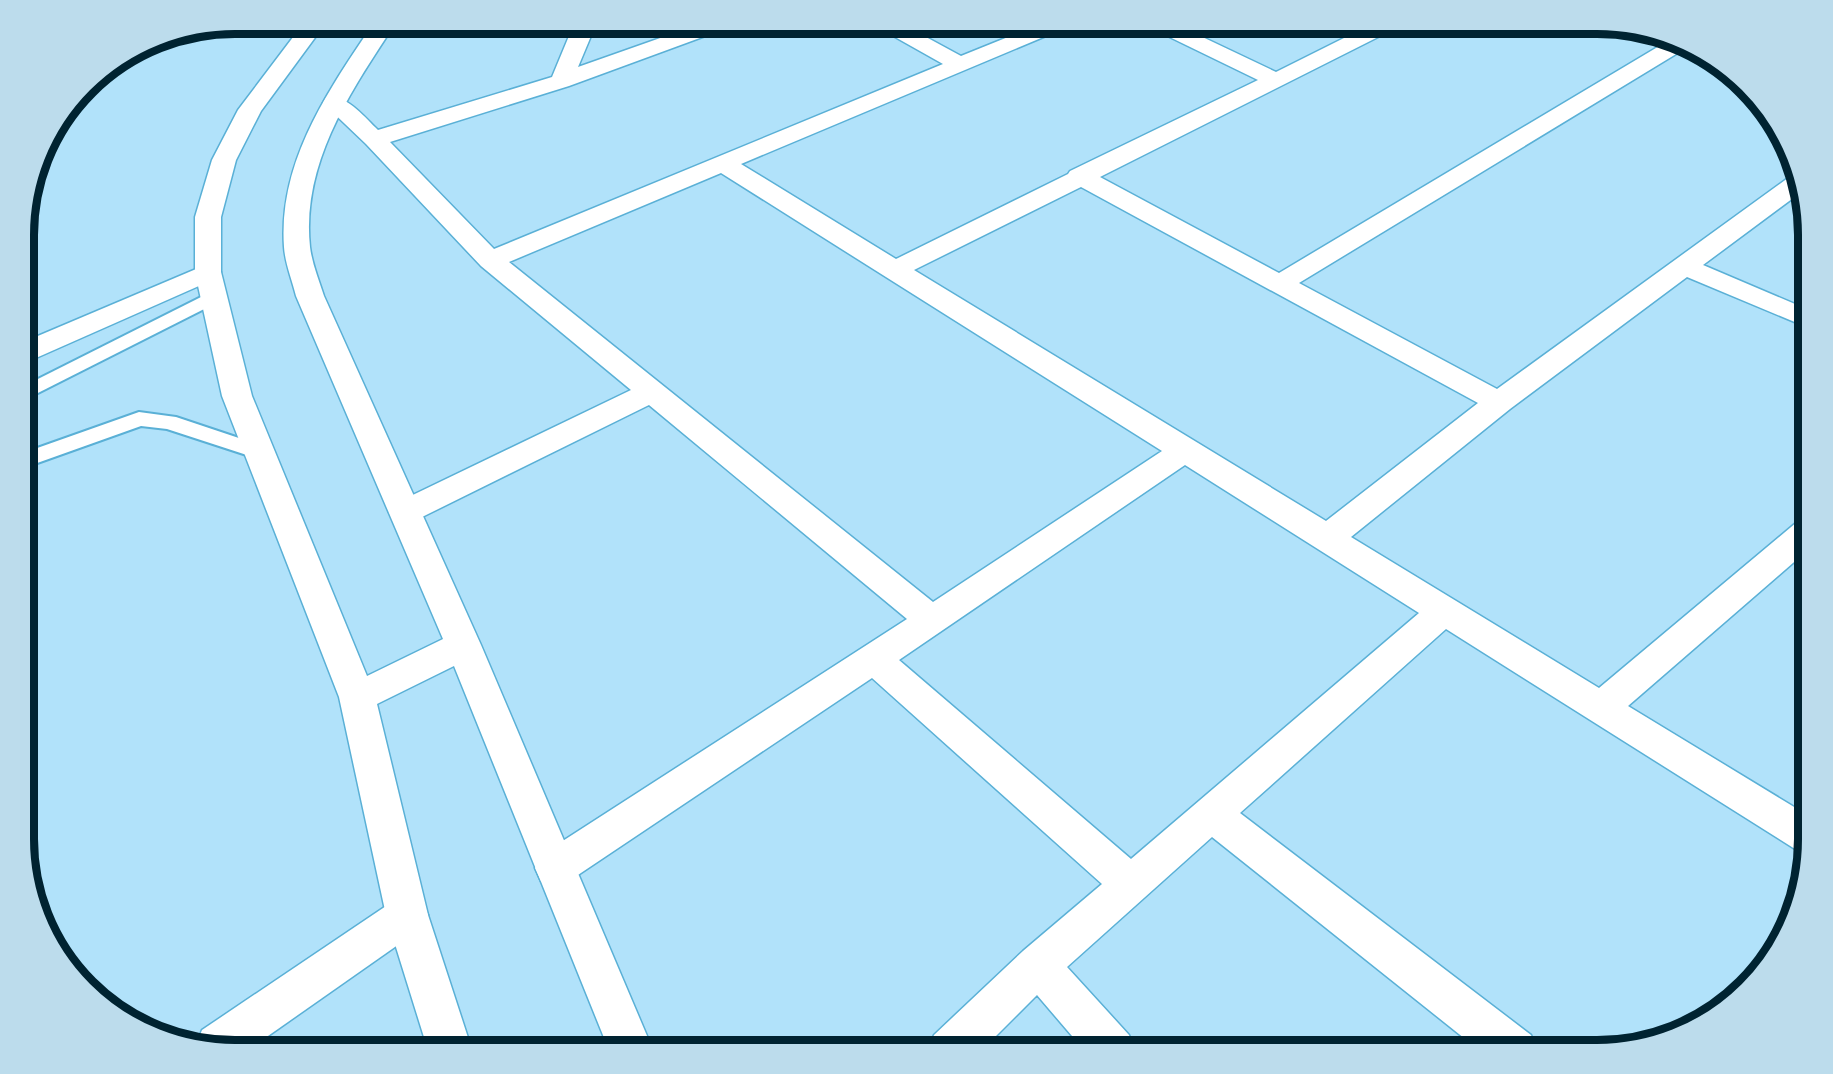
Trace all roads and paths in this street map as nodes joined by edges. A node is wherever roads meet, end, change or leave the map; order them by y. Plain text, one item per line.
1 (1033, 34) edge
2 (1180, 34) edge
3 (1368, 34) edge
4 (306, 35) edge
5 (377, 35) edge
6 (580, 35) edge
7 (690, 35) edge
8 (905, 35) edge
9 (1671, 49) edge
10 (961, 65) junction
11 (1275, 80) junction
12 (561, 81) junction
13 (334, 103) junction
14 (374, 140) junction
15 (725, 165) junction
16 (1079, 176) junction
17 (1793, 186) edge
18 (490, 261) junction
19 (1684, 266) junction
20 (894, 270) junction
21 (211, 284) junction
22 (1279, 284) junction
23 (1798, 315) edge
24 (34, 340) edge
25 (34, 388) edge
26 (651, 392) junction
27 (1499, 402) junction
28 (1185, 450) junction
29 (259, 452) junction
30 (34, 457) edge
31 (405, 512) junction
32 (1327, 538) junction
33 (1798, 550) edge
34 (1444, 611) junction
35 (930, 619) junction
36 (463, 645) junction
37 (874, 659) junction
38 (357, 697) junction
39 (1601, 708) junction
40 (1212, 814) junction
41 (1798, 830) edge
42 (555, 868) junction
43 (1131, 884) junction
44 (407, 915) junction
45 (1038, 965) junction
46 (226, 1039) edge
47 (961, 1039) edge
48 (1104, 1039) edge
49 (1501, 1039) edge
50 (447, 1040) edge
51 (626, 1040) edge

1 - 10 street
2 - 11 street
3 - 11 street
4 - 21 street
5 - 13 street
6 - 12 street
7 - 12 street
8 - 10 street
9 - 22 street
10 - 15 street
11 - 16 street
12 - 14 street
13 - 14 street
13 - 31 street
14 - 18 street
15 - 18 street
15 - 20 street
16 - 20 street
16 - 22 street
17 - 19 street
18 - 26 street
19 - 23 street
19 - 27 street
20 - 28 street
21 - 24 street
21 - 25 lane
21 - 29 street
22 - 27 street
26 - 31 street
26 - 35 street
27 - 32 street
28 - 32 street
28 - 35 street
29 - 30 lane
29 - 38 street
31 - 36 street
32 - 34 street
33 - 39 street
34 - 39 street
34 - 40 street
35 - 37 street
36 - 38 street
36 - 42 street
37 - 42 street
37 - 43 street
38 - 44 street
39 - 41 street
40 - 43 street
40 - 49 street
42 - 51 street
43 - 45 street
44 - 46 street
44 - 50 street
45 - 47 street
45 - 48 street

